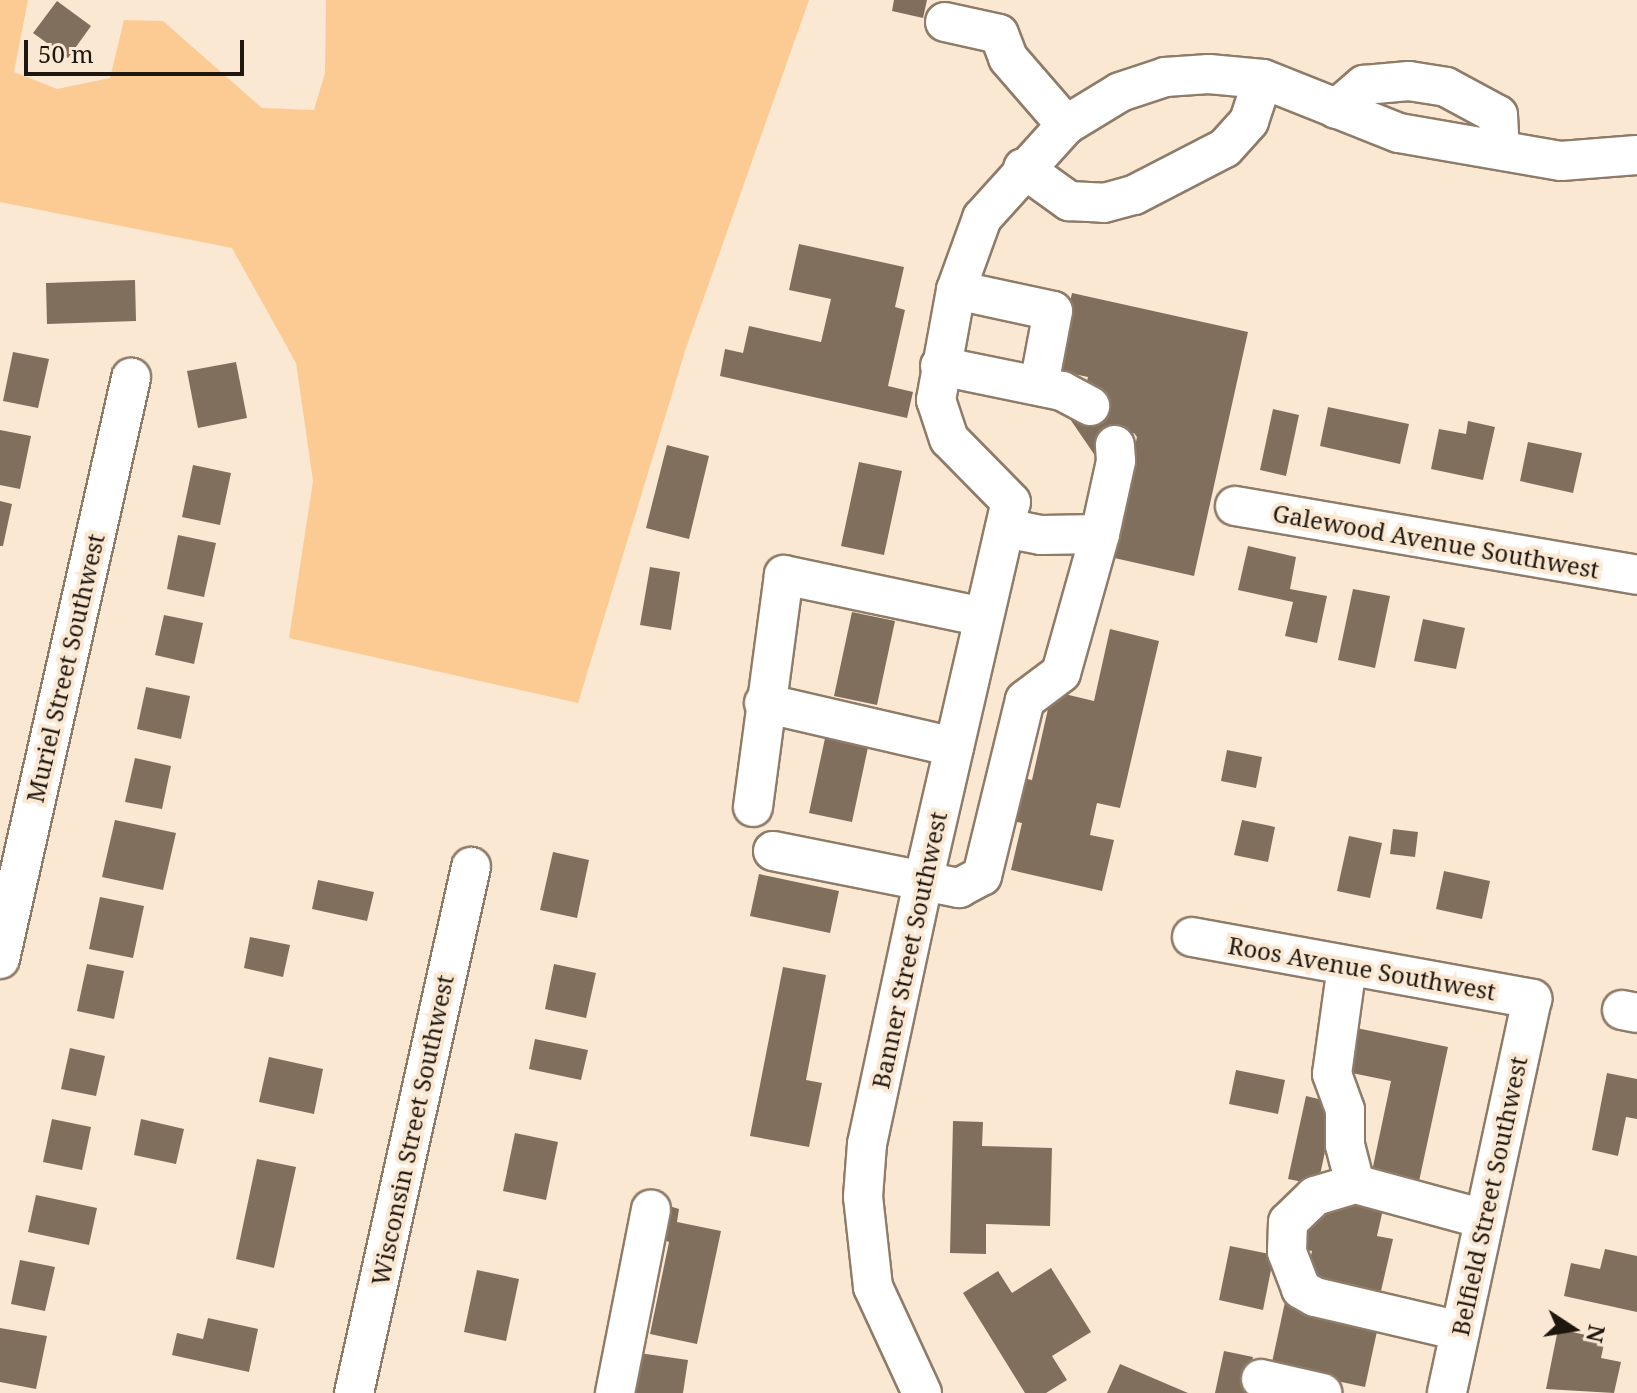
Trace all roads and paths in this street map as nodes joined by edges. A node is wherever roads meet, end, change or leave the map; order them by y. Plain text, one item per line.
1 (945, 22) dead end
2 (1263, 79) junction
3 (1336, 109) junction
4 (1066, 125) junction
5 (1500, 150) junction
6 (1637, 155) edge
7 (1023, 168) junction
8 (956, 290) junction
9 (940, 366) junction
10 (131, 378) dead end
11 (1039, 385) junction
12 (1090, 406) dead end
13 (1115, 445) dead end
14 (1235, 506) dead end
15 (1008, 515) junction
16 (1100, 534) junction
17 (1637, 575) edge
18 (983, 617) junction
19 (967, 686) junction
20 (1025, 700) junction
21 (764, 703) junction
22 (954, 747) junction
23 (753, 807) dead end
24 (773, 851) dead end
25 (471, 867) dead end
26 (923, 882) junction
27 (1192, 937) dead end
28 (0, 959) edge
29 (1347, 966) junction
30 (1532, 999) joint
31 (1355, 1184) junction
32 (651, 1210) dead end
33 (1484, 1219) junction
34 (1460, 1331) junction
35 (1261, 1379) dead end
36 (354, 1393) edge
37 (615, 1393) edge
38 (922, 1393) edge
39 (1322, 1393) edge
40 (1447, 1393) edge

1 - 4 street
2 - 3 street
2 - 4 street
2 - 7 street
3 - 5 street
3 - 5 street
4 - 7 street
5 - 6 street
7 - 8 street
8 - 9 street
8 - 11 street
9 - 11 street
9 - 15 street
10 - 28 street, Muriel Street Southwest
11 - 12 street
13 - 16 street
14 - 17 street, Galewood Avenue Southwest
15 - 16 street
15 - 18 street, Banner Street Southwest
16 - 20 street
18 - 19 street, Banner Street Southwest
18 - 21 street
19 - 20 street
19 - 22 street, Banner Street Southwest
20 - 26 street
21 - 22 street
21 - 23 street
22 - 26 street, Banner Street Southwest
24 - 26 street
25 - 36 street, Wisconsin Street Southwest
26 - 38 street, Banner Street Southwest
27 - 29 street, Roos Avenue Southwest
29 - 30 street, Roos Avenue Southwest
29 - 31 street
30 - 33 street, Belfield Street Southwest
31 - 33 street
31 - 34 street
32 - 37 street
33 - 34 street, Belfield Street Southwest
34 - 40 street, Belfield Street Southwest
35 - 39 street

